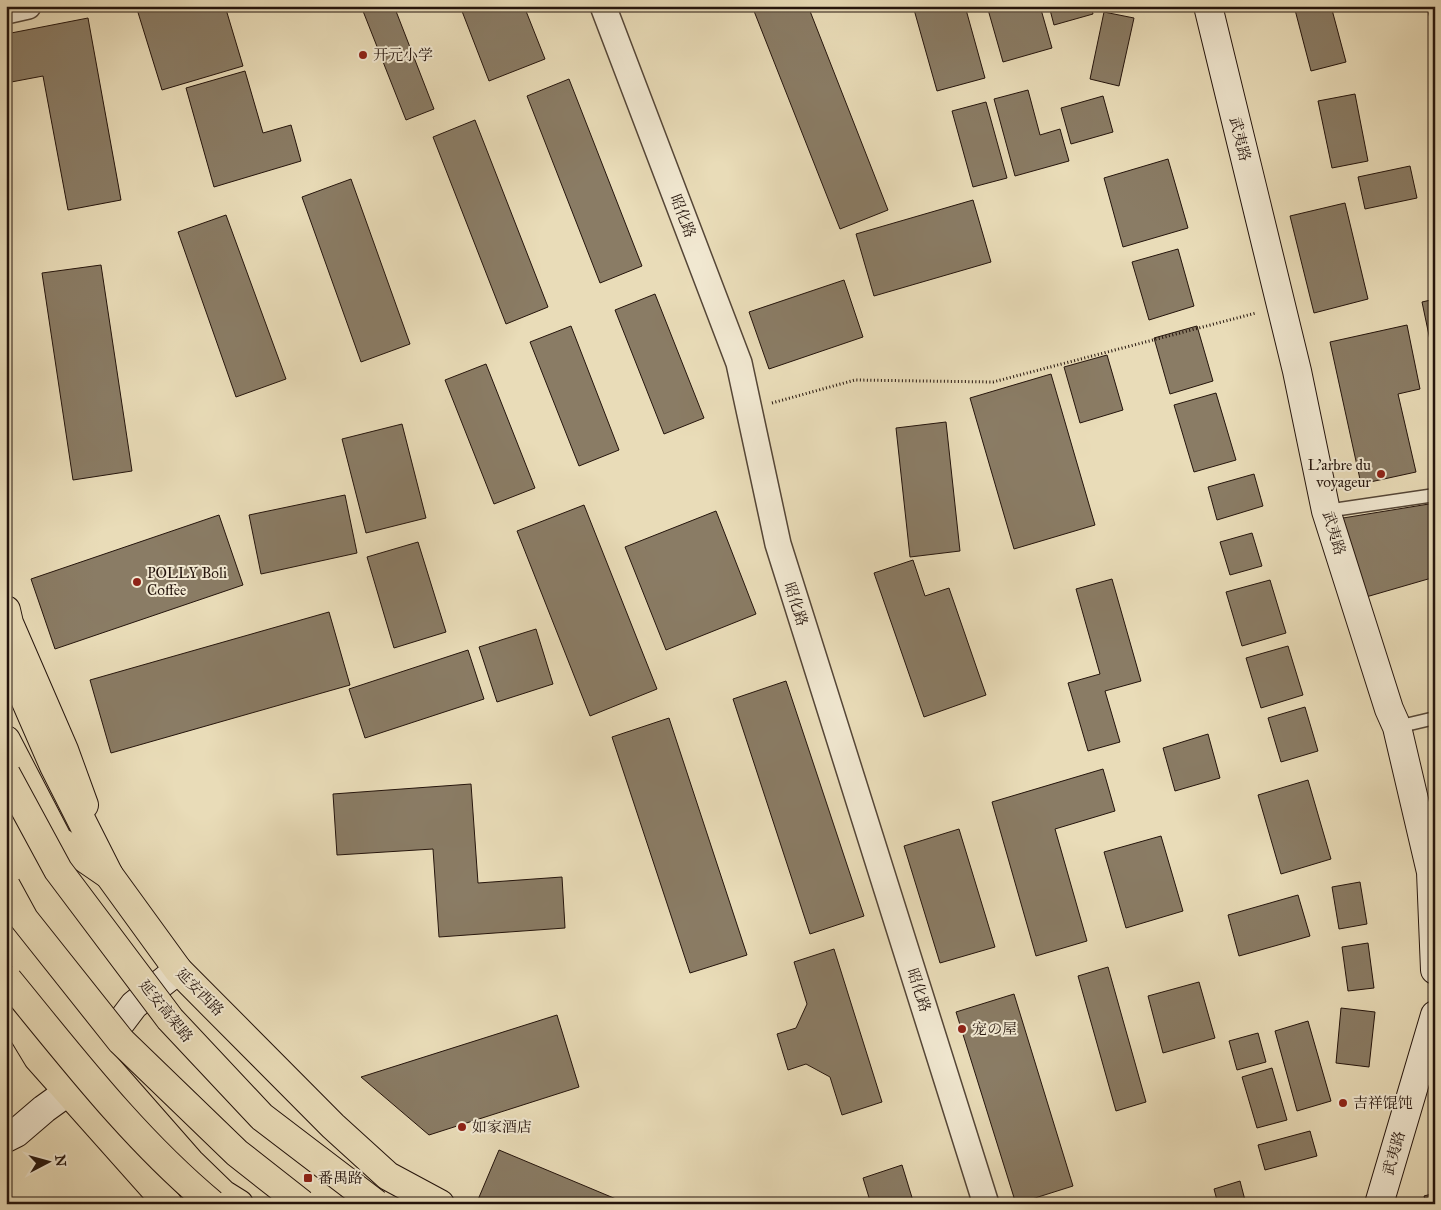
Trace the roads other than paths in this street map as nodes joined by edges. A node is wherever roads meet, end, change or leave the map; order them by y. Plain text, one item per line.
1 (28, 6) edge
2 (603, 6) edge
3 (1208, 6) edge
4 (6, 11) edge
5 (1435, 495) edge
6 (1326, 512) junction
7 (6, 610) edge
8 (6, 656) edge
9 (1435, 718) edge
10 (1397, 727) junction
11 (6, 740) edge
12 (6, 774) edge
13 (109, 875) junction
14 (6, 886) edge
15 (6, 935) edge
16 (178, 970) junction
17 (1435, 970) edge
18 (6, 978) edge
19 (6, 1005) edge
20 (1435, 1015) edge
21 (96, 1055) junction
22 (69, 1091) junction
23 (6, 1138) edge
24 (168, 1204) edge
25 (212, 1204) edge
26 (239, 1204) edge
27 (302, 1204) edge
28 (376, 1204) edge
29 (440, 1204) edge
30 (986, 1204) edge
31 (1379, 1204) edge

1 - 4 street
2 - 30 street, 昭化路
3 - 6 street, 武夷路
5 - 6 lane
6 - 10 street, 武夷路
7 - 13 main road
8 - 13 main road
9 - 10 lane
10 - 17 street, 武夷路
11 - 13 main road, 延安西路
12 - 28 main road, 延安高架路, bridge
13 - 16 main road, 延安西路
14 - 27 main road, bridge
15 - 21 main road
16 - 21 street
16 - 29 main road, 延安西路
18 - 25 main road, bridge
19 - 22 main road
20 - 31 street, 武夷路
21 - 22 street
21 - 26 main road
22 - 23 street
22 - 24 main road

